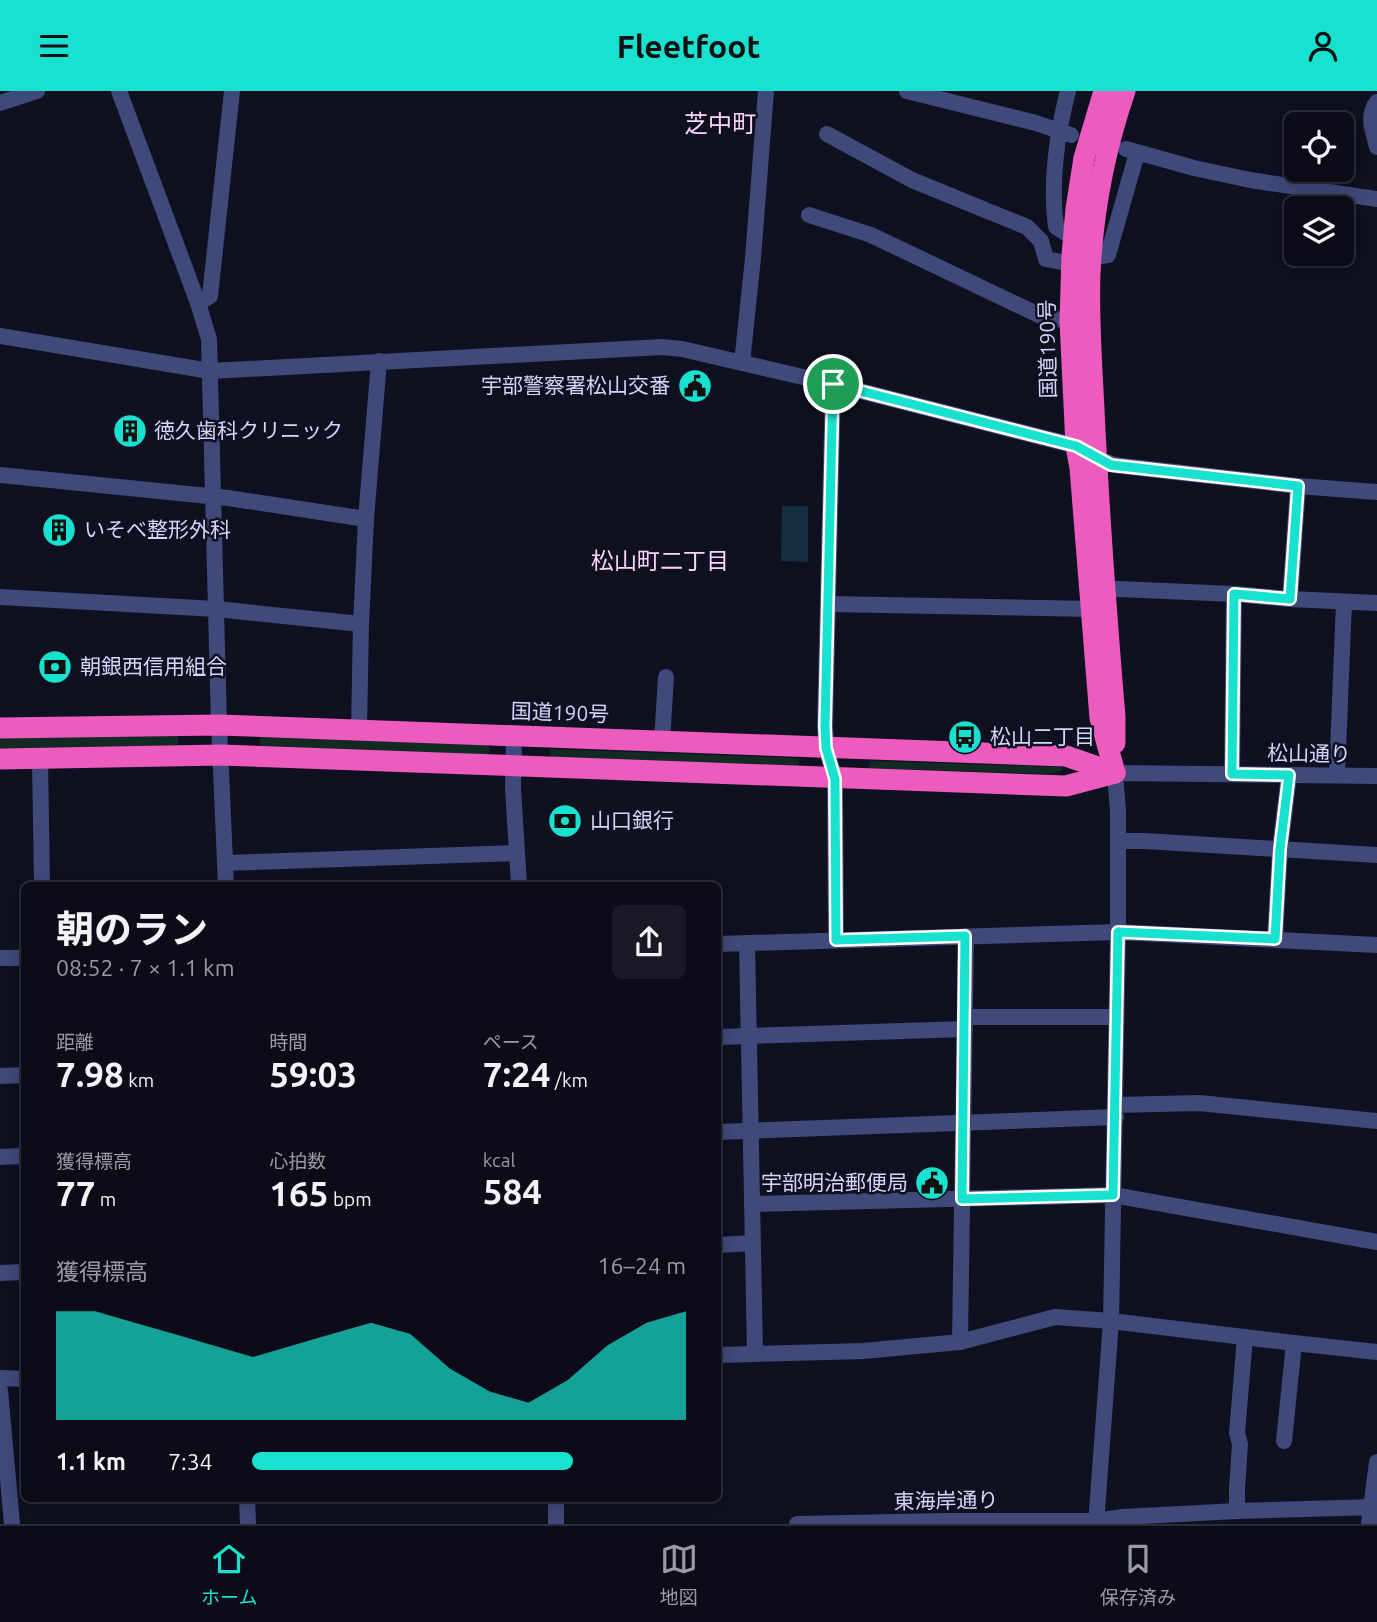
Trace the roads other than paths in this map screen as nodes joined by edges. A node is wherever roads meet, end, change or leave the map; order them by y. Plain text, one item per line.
1 (37, 91) edge
2 (119, 91) edge
3 (232, 91) edge
4 (766, 91) edge
5 (907, 91) edge
6 (1068, 91) edge
7 (1104, 91) edge
8 (1125, 91) edge
9 (1377, 102) edge
10 (0, 103) edge
11 (1065, 133) junction
12 (827, 134) dead end
13 (1377, 147) edge
14 (1377, 199) edge
15 (809, 215) dead end
16 (1074, 238) junction
17 (1082, 261) junction
18 (198, 303) junction
19 (1070, 321) junction
20 (0, 337) edge
21 (379, 361) junction
22 (742, 363) junction
23 (210, 371) junction
24 (833, 384) junction
25 (1076, 446) junction
26 (1097, 458) junction
27 (0, 475) edge
28 (1298, 486) junction
29 (1377, 492) edge
30 (212, 496) junction
31 (366, 519) junction
32 (1234, 594) junction
33 (1095, 595) junction
34 (0, 597) edge
35 (1290, 599) junction
36 (1344, 602) junction
37 (1377, 603) edge
38 (828, 604) junction
39 (216, 609) junction
40 (361, 624) junction
41 (666, 677) dead end
42 (219, 725) junction
43 (0, 728) edge
44 (359, 730) junction
45 (514, 736) junction
46 (662, 741) junction
47 (826, 748) junction
48 (221, 755) junction
49 (0, 759) edge
50 (40, 759) junction
51 (514, 767) junction
52 (1115, 773) junction
53 (1232, 774) junction
54 (1289, 775) junction
55 (1337, 775) junction
56 (1377, 776) edge
57 (835, 779) junction
58 (1118, 841) junction
59 (1280, 849) junction
60 (516, 853) junction
61 (1377, 855) edge
62 (225, 863) junction
63 (41, 882) edge
64 (226, 882) edge
65 (519, 882) edge
66 (1118, 932) junction
67 (965, 936) junction
68 (1275, 939) junction
69 (836, 940) junction
70 (747, 943) junction
71 (721, 944) edge
72 (1377, 945) edge
73 (0, 958) edge
74 (21, 958) edge
75 (1116, 1017) junction
76 (965, 1023) junction
77 (748, 1036) junction
78 (721, 1037) edge
79 (21, 1075) edge
80 (0, 1076) edge
81 (1116, 1111) junction
82 (1377, 1121) edge
83 (962, 1123) junction
84 (750, 1131) junction
85 (721, 1132) edge
86 (21, 1156) edge
87 (0, 1157) edge
88 (1113, 1195) junction
89 (962, 1199) junction
90 (752, 1205) junction
91 (1377, 1242) edge
92 (752, 1243) junction
93 (721, 1245) edge
94 (21, 1272) edge
95 (0, 1273) edge
96 (1111, 1321) junction
97 (1245, 1337) junction
98 (960, 1342) junction
99 (1294, 1343) junction
100 (1377, 1352) edge
101 (755, 1353) junction
102 (721, 1355) edge
103 (0, 1378) edge
104 (21, 1379) edge
105 (0, 1390) edge
106 (1284, 1441) dead end
107 (1377, 1462) edge
108 (247, 1502) edge
109 (556, 1502) edge
110 (1237, 1511) junction
111 (1372, 1513) edge
112 (1097, 1523) edge
113 (12, 1524) edge
114 (248, 1524) edge
115 (556, 1524) edge
116 (797, 1524) edge

1 - 10 street
2 - 18 street
3 - 18 street
4 - 22 street
5 - 11 street
6 - 11 street
7 - 16 highway, 国道190号
8 - 17 highway, 国道190号
9 - 13 street
11 - 16 street
12 - 17 street
14 - 17 street
15 - 19 street
16 - 17 highway, 国道190号
17 - 19 highway, 国道190号
17 - 26 highway, 国道190号
18 - 23 street
19 - 25 highway, 国道190号
20 - 23 street
21 - 22 street
21 - 23 street
21 - 31 street
22 - 24 street
23 - 30 street
24 - 25 street
24 - 38 street
25 - 26 street
25 - 33 highway, 国道190号
26 - 28 street
26 - 33 highway, 国道190号
27 - 30 street
28 - 29 street
28 - 35 street
30 - 31 street
30 - 39 street
31 - 40 street
32 - 33 street
32 - 35 street
32 - 53 street
33 - 38 street
33 - 52 highway, 国道190号
34 - 39 street
35 - 36 street
36 - 37 street
36 - 55 street
38 - 47 street
39 - 40 street
39 - 42 street
40 - 44 street
41 - 46 street
42 - 43 highway, 国道190号
42 - 44 highway, 国道190号
42 - 48 street
44 - 45 highway, 国道190号
45 - 46 highway, 国道190号
45 - 51 street
46 - 47 highway, 国道190号
47 - 52 highway, 国道190号
47 - 57 street
48 - 50 highway
48 - 51 highway
48 - 62 street
49 - 50 highway
50 - 63 street
51 - 57 highway
51 - 60 street
52 - 53 street, 松山通り
52 - 57 highway
52 - 58 street
53 - 54 street, 松山通り
54 - 55 street, 松山通り
54 - 59 street
55 - 56 street, 松山通り
57 - 69 street
58 - 59 street
58 - 66 street
59 - 61 street
59 - 68 street
60 - 62 street
60 - 65 street
62 - 64 street
66 - 67 street
66 - 68 street
66 - 75 street
67 - 69 street
67 - 76 street
68 - 72 street
69 - 70 street
70 - 71 street
70 - 77 street
73 - 74 street
75 - 76 street
75 - 81 street
76 - 77 street
76 - 83 street
77 - 78 street
77 - 84 street
79 - 80 street
81 - 82 street
81 - 83 street
81 - 88 street
83 - 84 street
83 - 89 street
84 - 85 street
84 - 90 street
86 - 87 street
88 - 89 street
88 - 91 street
88 - 96 street
89 - 90 street
89 - 98 street
90 - 92 street
92 - 93 street
92 - 101 street
94 - 95 street
96 - 97 street
96 - 98 street
96 - 112 street
97 - 99 street
97 - 110 street
98 - 101 street
99 - 100 street
99 - 106 street
101 - 102 street
103 - 104 street
105 - 113 street
107 - 111 street
108 - 114 street
109 - 115 street
110 - 111 street, 東海岸通り
110 - 112 street, 東海岸通り
112 - 116 street, 東海岸通り

